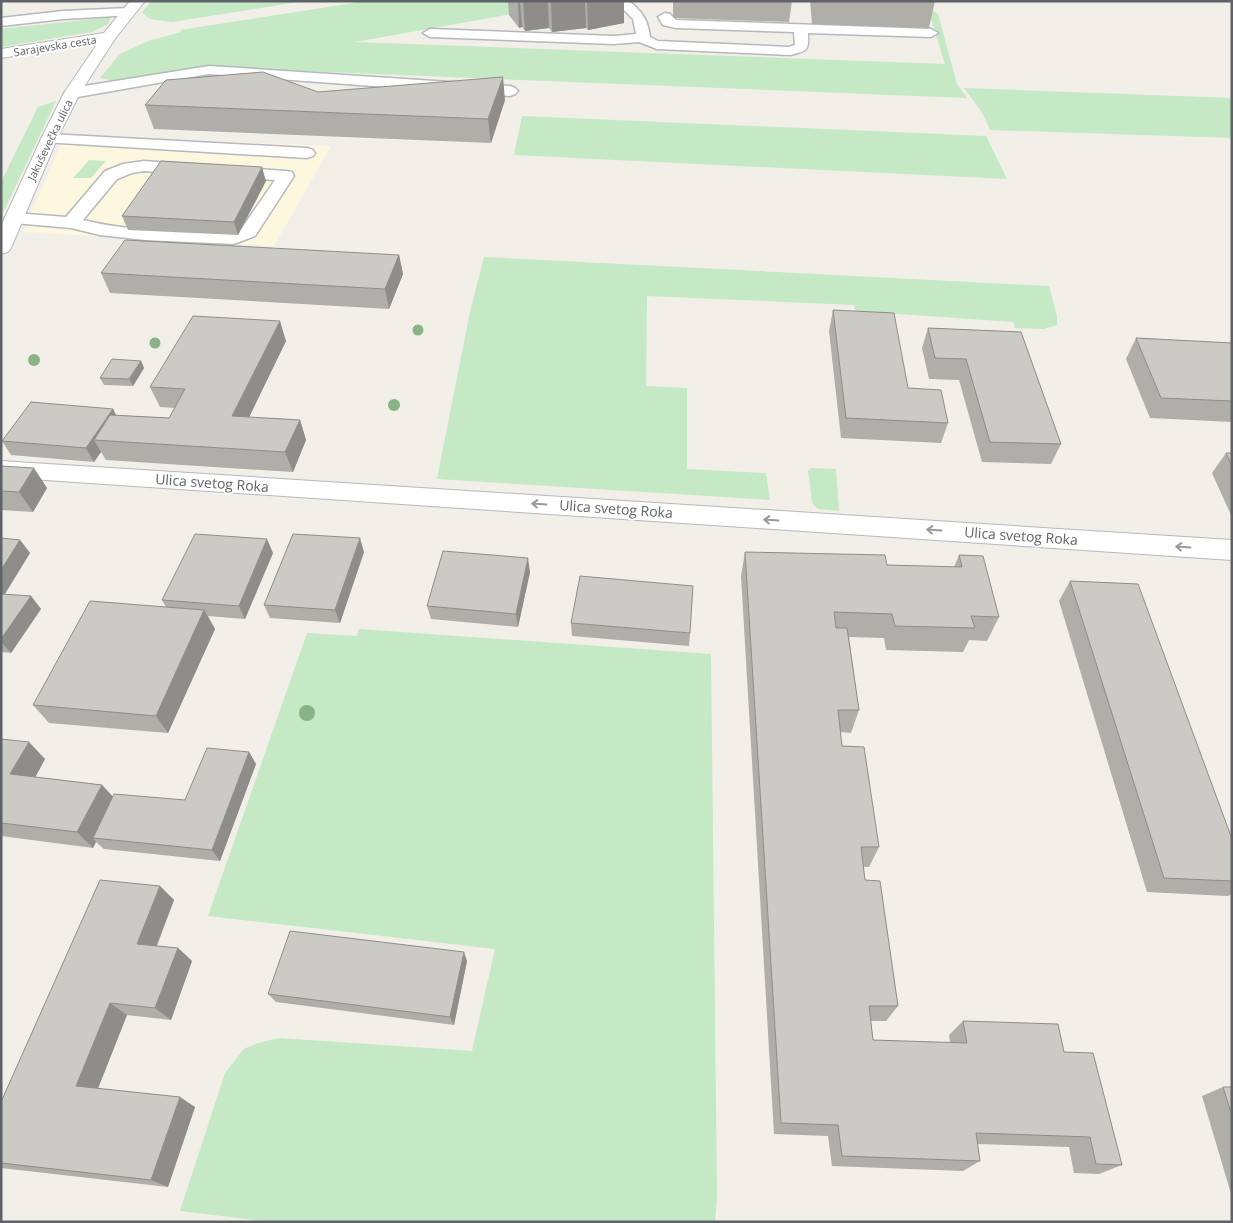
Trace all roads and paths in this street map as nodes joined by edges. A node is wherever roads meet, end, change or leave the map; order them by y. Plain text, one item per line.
1 (621, 1) edge
2 (133, 7) edge
3 (665, 17) dead end
4 (1, 22) edge
5 (801, 28) junction
6 (430, 33) dead end
7 (931, 33) dead end
8 (109, 38) junction
9 (642, 38) junction
10 (1, 54) edge
11 (510, 91) dead end
12 (72, 93) junction
13 (49, 140) junction
14 (307, 153) dead end
15 (14, 218) junction
16 (71, 223) junction
17 (1, 248) edge
18 (1, 469) edge
19 (1232, 550) edge

1 - 9 lane
2 - 4 lane
2 - 8 street, Jakuševečka ulica
3 - 5 lane
5 - 7 lane
5 - 9 lane
6 - 9 lane
8 - 10 street, Sarajevska cesta
8 - 12 street, Jakuševečka ulica
11 - 12 lane
12 - 13 street, Jakuševečka ulica
13 - 14 lane
13 - 15 street, Jakuševečka ulica
15 - 16 lane
15 - 17 street, Jakuševečka ulica
16 - 16 lane
19 -> 18 street, Ulica svetog Roka

